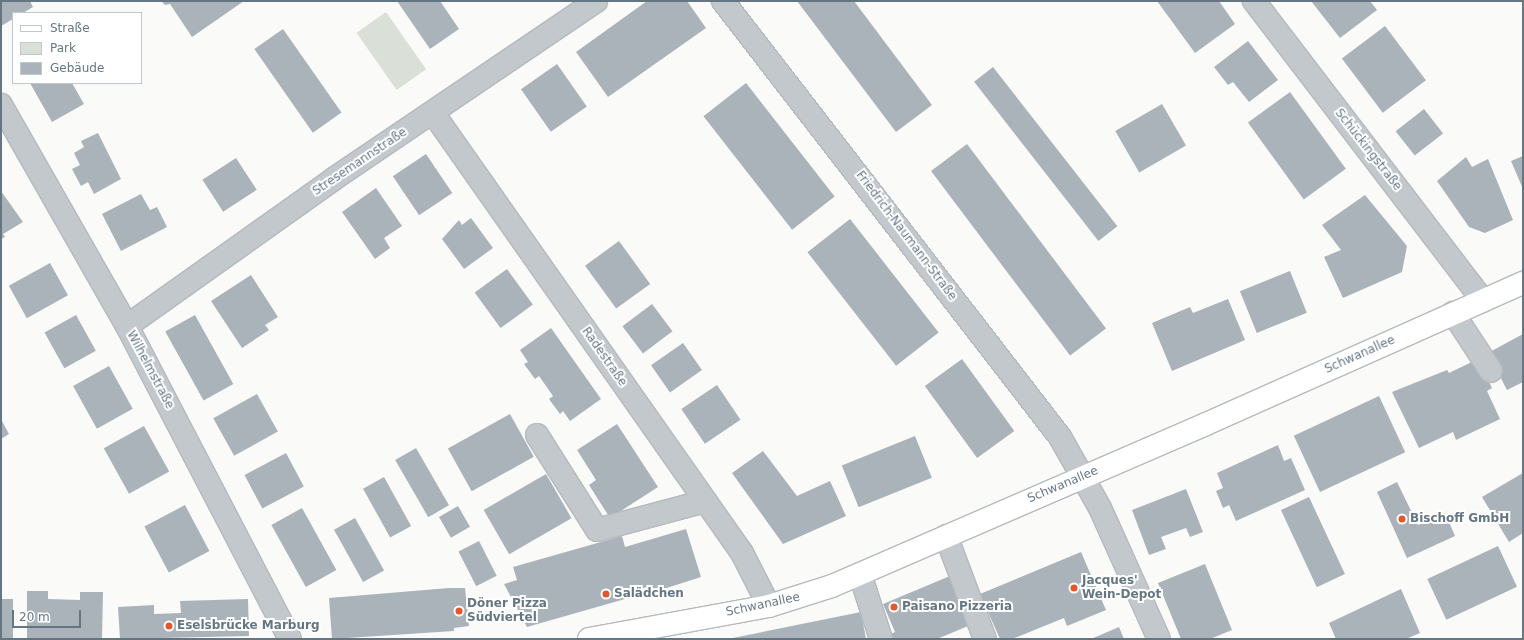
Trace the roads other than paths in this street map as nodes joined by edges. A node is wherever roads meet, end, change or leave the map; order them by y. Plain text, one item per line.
1 (596, 1) edge
2 (723, 1) edge
3 (1254, 1) edge
4 (1, 105) edge
5 (433, 113) junction
6 (1523, 282) edge
7 (1483, 300) junction
8 (1453, 313) junction
9 (127, 326) junction
10 (1491, 371) dead end
11 (537, 435) dead end
12 (1083, 476) junction
13 (705, 501) junction
14 (946, 536) junction
15 (860, 574) junction
16 (769, 606) junction
17 (290, 639) edge
18 (589, 639) edge
19 (881, 639) edge
20 (985, 639) edge
21 (1159, 639) edge

1 - 5 street, Stresemannstraße
2 - 12 street, Friedrich-Naumann-Straße
3 - 7 street, Schückingstraße
4 - 9 street, Wilhelmstraße
5 - 9 street, Stresemannstraße
5 - 13 street, Radestraße
6 - 7 main road, Schwanallee
7 - 8 main road, Schwanallee
8 - 10 street
8 - 12 main road, Schwanallee
9 - 17 street, Wilhelmstraße
11 - 13 street
12 - 14 main road, Schwanallee
12 - 21 street, Friedrich-Naumann-Straße
13 - 16 street, Radestraße
14 - 15 main road, Schwanallee
14 - 20 street
15 - 16 main road, Schwanallee
15 - 19 street
16 - 18 main road, Schwanallee

